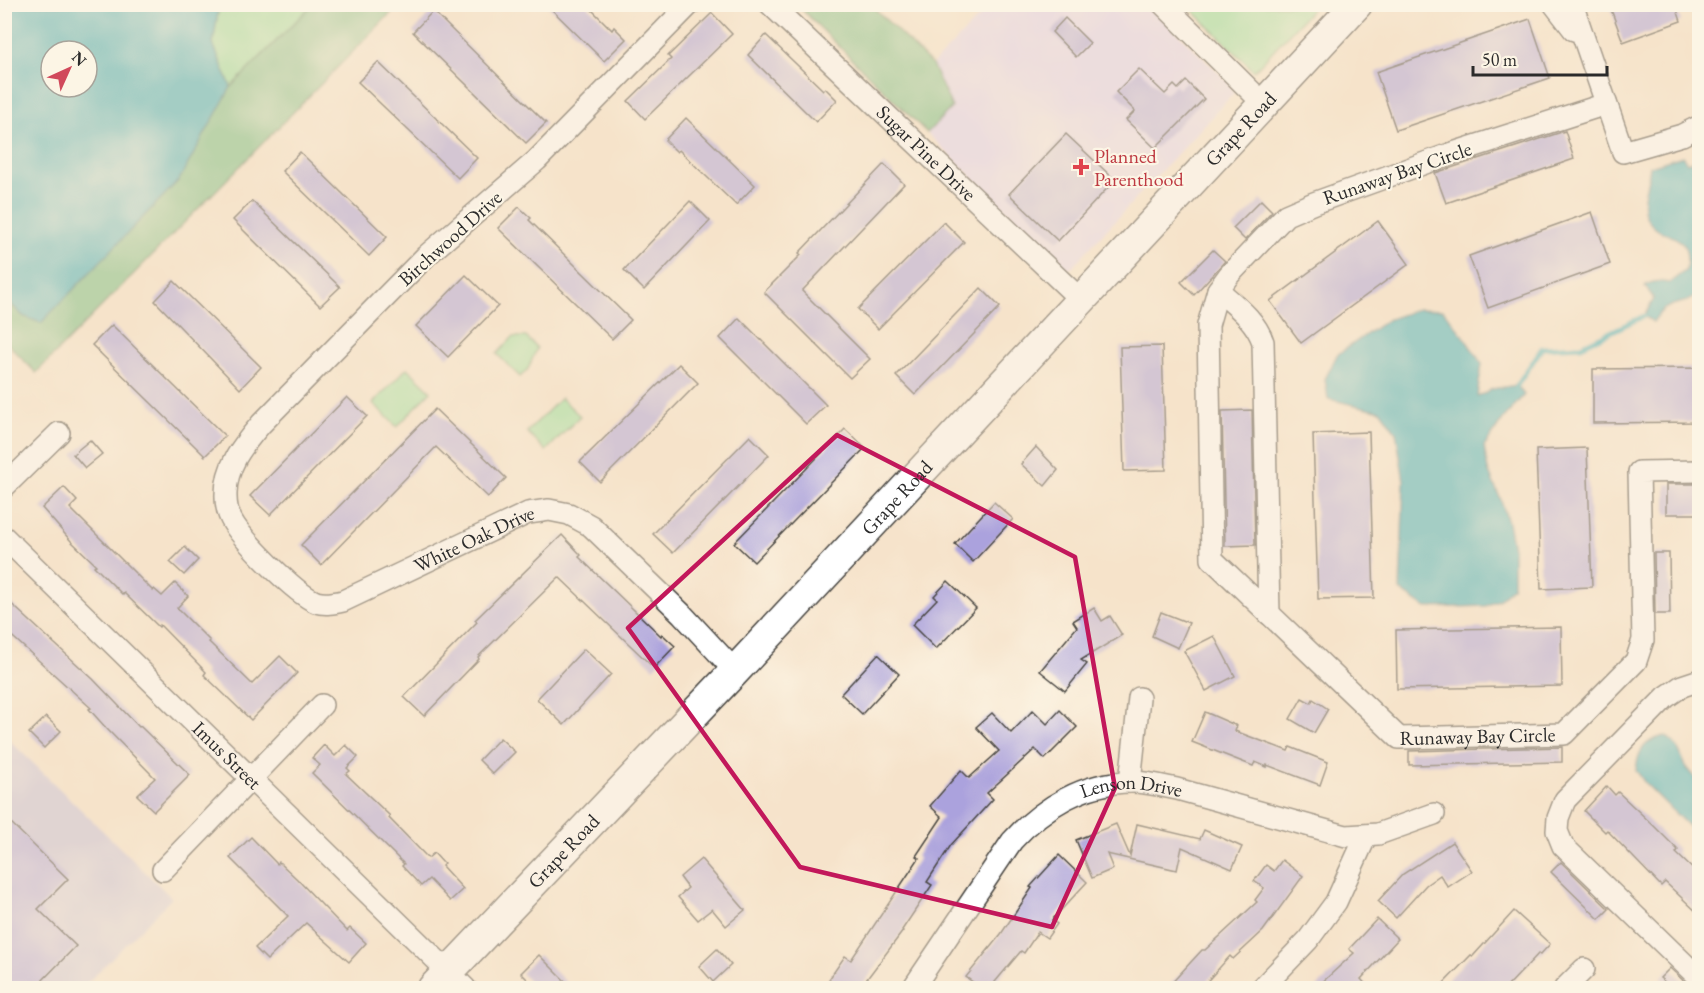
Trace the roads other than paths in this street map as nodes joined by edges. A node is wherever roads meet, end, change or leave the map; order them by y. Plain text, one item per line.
1 (690, 4) edge
2 (770, 4) edge
3 (1163, 4) edge
4 (1357, 4) edge
5 (1554, 4) edge
6 (1572, 4) edge
7 (1590, 53) junction
8 (1264, 104) junction
9 (1606, 104) junction
10 (1700, 126) edge
11 (1218, 290) junction
12 (1083, 301) junction
13 (59, 433) dead end
14 (1700, 471) edge
15 (227, 483) joint
16 (4, 487) edge
17 (4, 537) edge
18 (1269, 614) junction
19 (735, 671) junction
20 (1700, 681) edge
21 (1139, 698) dead end
22 (322, 705) dead end
23 (252, 778) junction
24 (1130, 782) junction
25 (1434, 814) dead end
26 (1366, 836) junction
27 (163, 870) dead end
28 (1584, 969) dead end
29 (1700, 979) edge
30 (449, 983) edge
31 (914, 988) edge
32 (1262, 988) edge
33 (1565, 988) edge

1 - 15 street, Birchwood Drive
2 - 12 street, Sugar Pine Drive
3 - 8 street
4 - 8 main road, Grape Road
5 - 7 street
6 - 7 street
7 - 9 street
8 - 12 main road, Grape Road
9 - 10 street
9 - 11 street, Runaway Bay Circle
11 - 18 street
11 - 18 street, Runaway Bay Circle
12 - 19 main road, Grape Road
13 - 16 street
14 - 18 street, Runaway Bay Circle
15 - 19 street, White Oak Drive
17 - 23 street, Imus Street
19 - 30 main road, Grape Road
20 - 29 street
21 - 24 street
22 - 23 street
23 - 27 street
23 - 30 street, Imus Street
24 - 26 street, Lenson Drive
24 - 31 street, Lenson Drive
25 - 26 street, Lenson Drive
26 - 32 street
28 - 33 street

